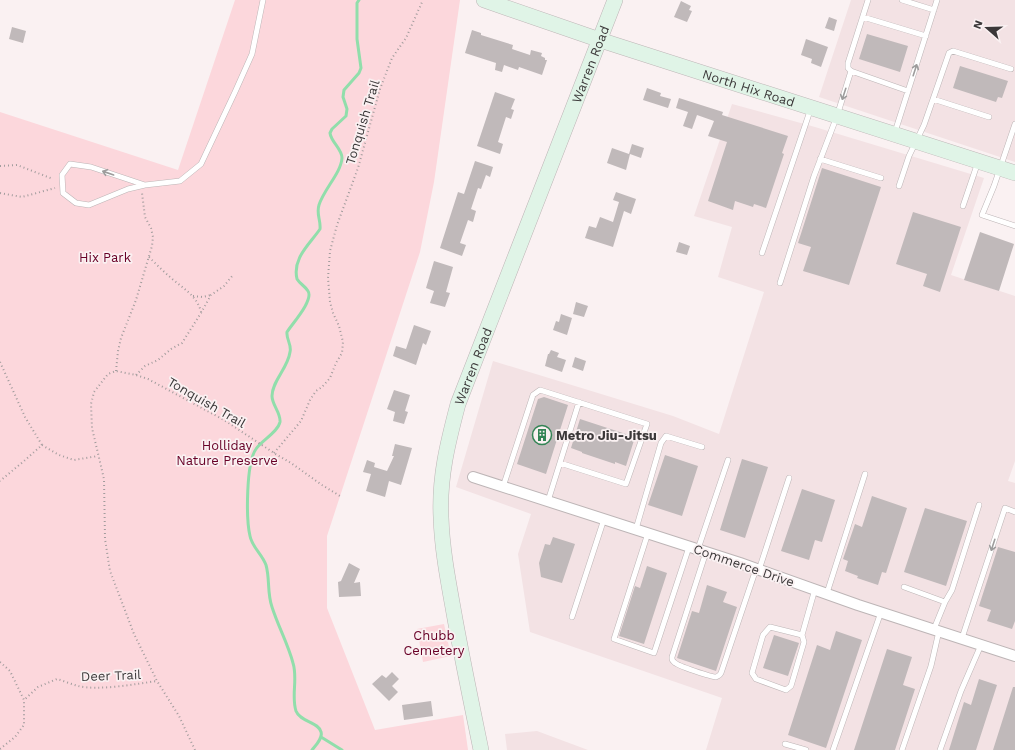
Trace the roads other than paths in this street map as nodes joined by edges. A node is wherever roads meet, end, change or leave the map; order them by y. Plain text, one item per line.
1 (262, 0) edge
2 (484, 0) edge
3 (615, 0) edge
4 (868, 0) edge
5 (902, 0) edge
6 (937, 0) edge
7 (934, 10) junction
8 (863, 17) junction
9 (926, 36) junction
10 (600, 40) junction
11 (1011, 69) dead end
12 (851, 71) junction
13 (908, 91) junction
14 (933, 99) junction
15 (811, 107) junction
16 (837, 116) junction
17 (989, 117) dead end
18 (1015, 124) edge
19 (894, 134) junction
20 (916, 142) junction
21 (820, 159) junction
22 (978, 161) junction
23 (1000, 168) junction
24 (1015, 173) edge
25 (881, 178) dead end
26 (143, 185) junction
27 (899, 186) dead end
28 (963, 206) dead end
29 (1015, 226) edge
30 (762, 254) dead end
31 (780, 283) dead end
32 (579, 402) junction
33 (702, 447) dead end
34 (728, 460) dead end
35 (560, 463) junction
36 (865, 474) dead end
37 (473, 477) dead end
38 (789, 478) dead end
39 (503, 487) junction
40 (548, 501) junction
41 (979, 505) dead end
42 (1015, 512) edge
43 (604, 519) junction
44 (636, 529) junction
45 (648, 533) junction
46 (698, 549) junction
47 (757, 569) junction
48 (904, 587) dead end
49 (815, 590) junction
50 (826, 594) junction
51 (945, 602) junction
52 (881, 612) junction
53 (572, 617) dead end
54 (937, 630) junction
55 (802, 635) junction
56 (962, 638) junction
57 (981, 645) junction
58 (1015, 656) edge
59 (785, 744) dead end
60 (481, 750) edge
61 (806, 750) edge
62 (833, 750) edge
63 (902, 750) edge
64 (940, 750) edge

1 - 26 lane
2 - 10 main road, North Hix Road
3 - 10 main road, Warren Road
4 - 8 lane
5 - 7 lane
6 - 7 lane
7 - 9 lane
8 - 9 lane
8 - 12 lane
13 -> 9 lane
10 - 15 main road, North Hix Road
10 - 60 main road, Warren Road
11 - 14 lane
12 - 13 lane
12 -> 16 lane
13 - 19 lane
14 - 17 lane
14 - 20 lane
15 - 16 main road, North Hix Road
15 - 30 lane
16 - 19 main road, North Hix Road
16 - 21 lane
18 - 23 lane
19 - 20 main road, North Hix Road
20 - 22 main road, North Hix Road
20 - 27 lane
21 - 25 lane
21 - 31 lane
22 - 23 main road, North Hix Road
22 - 28 lane
23 - 24 main road, North Hix Road
23 - 29 lane
26 -> 26 lane
32 - 35 lane
32 - 35 lane
32 - 39 lane
33 - 44 lane
34 - 46 lane
35 - 40 lane
36 - 50 lane
37 - 39 street, Commerce Drive
38 - 47 lane
39 - 40 street, Commerce Drive
40 - 43 street, Commerce Drive
41 - 51 lane
42 -> 56 lane
43 - 44 street, Commerce Drive
43 - 53 lane
44 - 45 street, Commerce Drive
45 - 46 street, Commerce Drive
45 - 46 lane
46 - 47 street, Commerce Drive
46 - 47 lane
47 - 49 street, Commerce Drive
48 - 51 lane
49 - 50 street, Commerce Drive
49 - 55 lane
50 - 52 street, Commerce Drive
51 - 54 lane
52 - 54 street, Commerce Drive
52 - 62 lane
54 - 56 street, Commerce Drive
54 - 63 lane
55 - 55 lane
56 - 57 street, Commerce Drive
57 - 58 street, Commerce Drive
57 - 64 lane
59 - 61 lane

